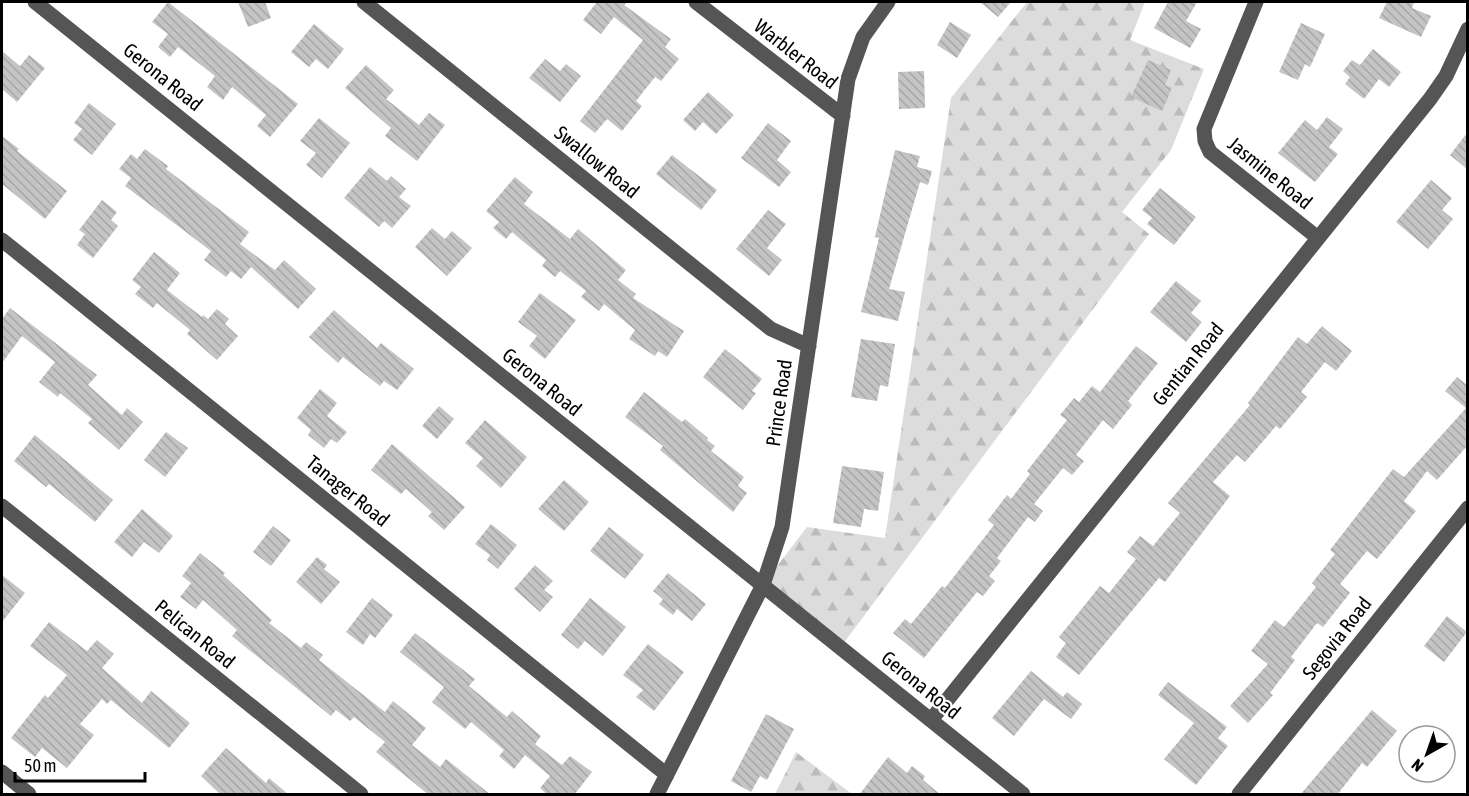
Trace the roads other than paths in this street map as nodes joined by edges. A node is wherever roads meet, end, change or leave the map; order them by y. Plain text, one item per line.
1 (35, 2) edge
2 (364, 2) edge
3 (696, 2) edge
4 (888, 2) edge
5 (1256, 2) edge
6 (1467, 29) edge
7 (843, 116) junction
8 (1318, 238) junction
9 (2, 240) edge
10 (809, 346) junction
11 (2, 506) edge
12 (1467, 508) edge
13 (763, 585) junction
14 (931, 720) junction
15 (2, 772) edge
16 (667, 775) junction
17 (29, 795) edge
18 (361, 795) edge
19 (657, 795) edge
20 (1023, 795) edge
21 (1239, 795) edge

1 - 13 street, Gerona Road
2 - 10 street, Swallow Road
3 - 7 street, Warbler Road
4 - 7 street, Prince Road
5 - 8 street, Jasmine Road
6 - 8 street, Gentian Road
7 - 10 street, Prince Road
8 - 14 street, Gentian Road
9 - 16 street, Tanager Road
10 - 13 street, Prince Road
11 - 18 street, Pelican Road
12 - 21 street, Segovia Road
13 - 14 street, Gerona Road
13 - 16 street, Prince Road
14 - 20 street, Gerona Road
15 - 17 street
16 - 19 street, Prince Road

